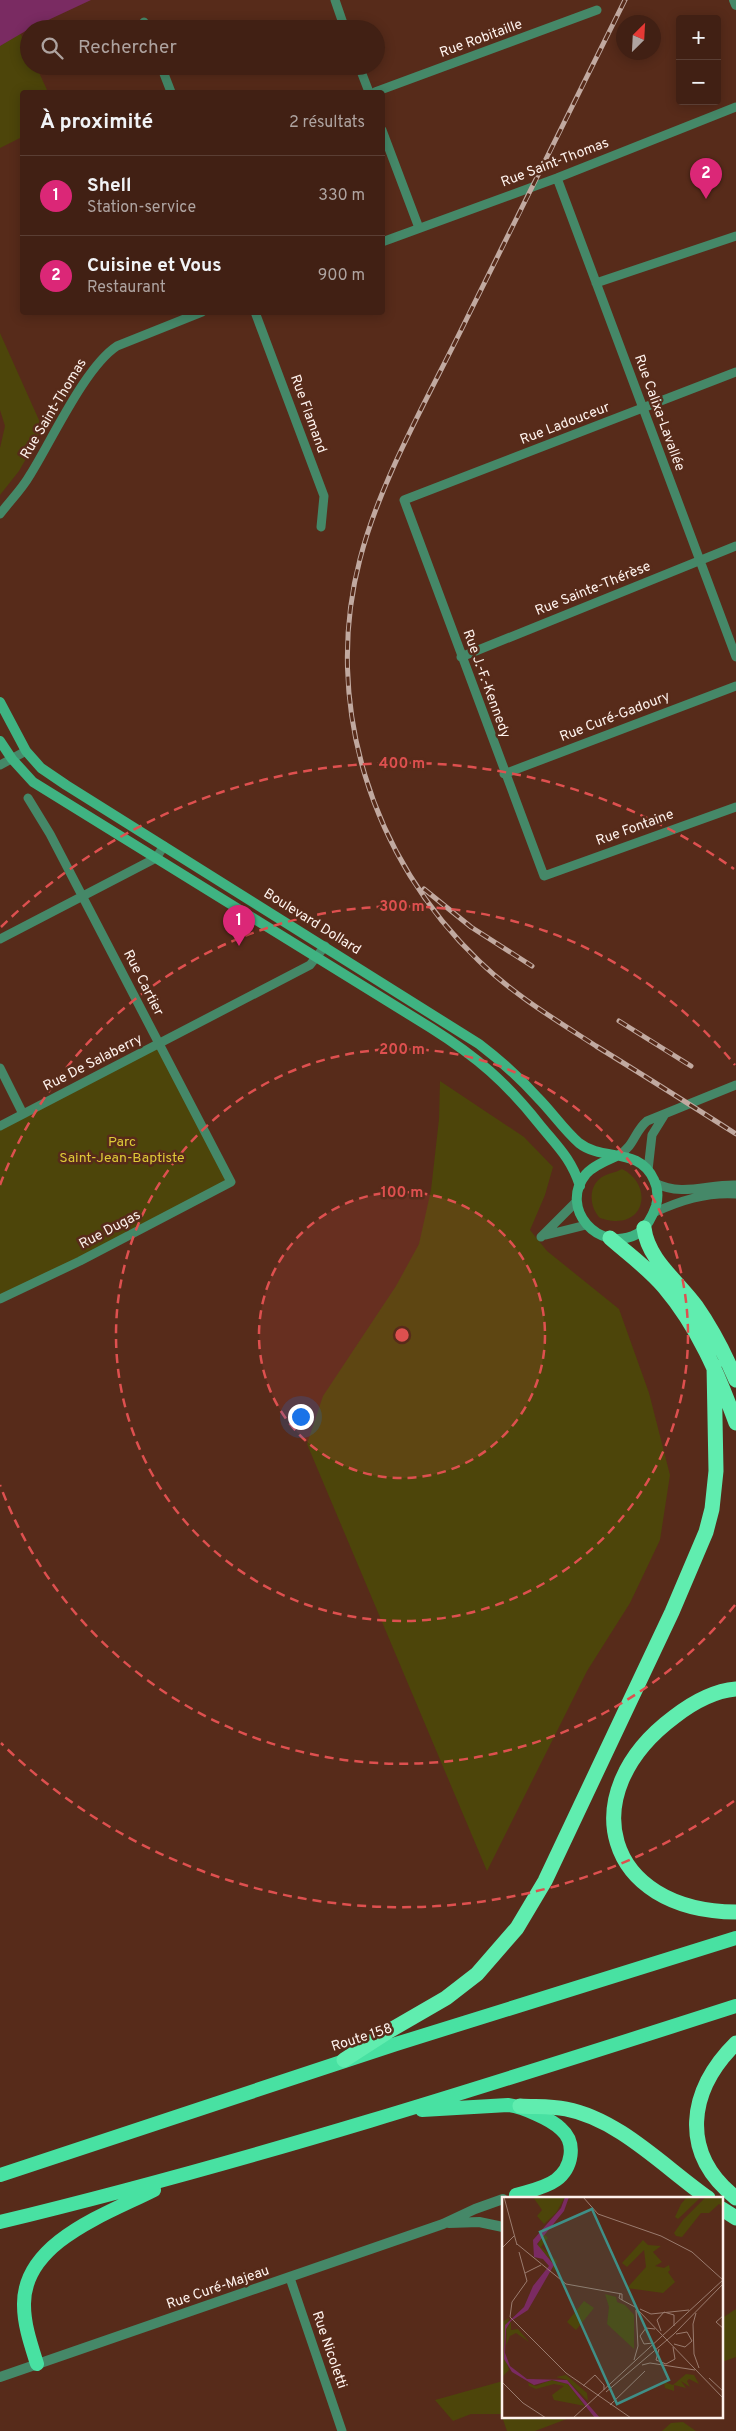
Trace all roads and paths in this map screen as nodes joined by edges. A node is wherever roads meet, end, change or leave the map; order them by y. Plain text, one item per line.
1 (335, 0) edge
2 (734, 0) edge
3 (736, 6) edge
4 (597, 10) dead end
5 (343, 20) edge
6 (164, 75) edge
7 (362, 75) edge
8 (170, 90) edge
9 (368, 90) edge
10 (380, 90) edge
11 (736, 107) edge
12 (385, 138) edge
13 (557, 178) junction
14 (418, 228) junction
15 (736, 236) edge
16 (385, 241) edge
17 (596, 282) junction
18 (194, 315) edge
19 (257, 315) edge
20 (736, 372) edge
21 (642, 408) junction
22 (404, 500) joint
23 (0, 514) edge
24 (321, 527) dead end
25 (736, 546) edge
26 (699, 561) junction
27 (461, 657) junction
28 (736, 657) edge
29 (736, 686) edge
30 (0, 702) edge
31 (0, 741) edge
32 (26, 751) junction
33 (12, 759) junction
34 (0, 765) edge
35 (504, 774) junction
36 (28, 798) dead end
37 (736, 807) edge
38 (164, 846) junction
39 (156, 858) junction
40 (544, 876) joint
41 (82, 896) junction
42 (0, 939) edge
43 (325, 946) junction
44 (317, 958) junction
45 (159, 1044) junction
46 (0, 1068) edge
47 (736, 1085) edge
48 (667, 1113) junction
49 (24, 1114) junction
50 (0, 1126) edge
51 (619, 1154) junction
52 (648, 1170) junction
53 (231, 1182) joint
54 (655, 1183) junction
55 (736, 1185) edge
56 (580, 1186) junction
57 (736, 1194) edge
58 (576, 1202) junction
59 (653, 1213) junction
60 (586, 1226) junction
61 (644, 1228) junction
62 (610, 1238) junction
63 (0, 1299) edge
64 (714, 1366) junction
65 (733, 1370) edge
66 (736, 1380) edge
67 (736, 1423) edge
68 (736, 1689) edge
69 (736, 1912) edge
70 (736, 1938) edge
71 (736, 2006) edge
72 (736, 2042) edge
73 (344, 2060) junction
74 (520, 2106) junction
75 (398, 2112) junction
76 (4, 2171) edge
77 (179, 2177) junction
78 (515, 2197) edge
79 (707, 2197) edge
80 (736, 2198) edge
81 (502, 2201) edge
82 (724, 2210) edge
83 (736, 2218) edge
84 (0, 2222) edge
85 (444, 2224) junction
86 (502, 2227) edge
87 (290, 2278) junction
88 (37, 2364) junction
89 (0, 2377) edge
90 (342, 2431) edge

1 - 5 street
2 - 3 street
4 - 10 street, Rue Robitaille
6 - 8 street
7 - 9 street
11 - 13 street, Rue Saint-Thomas
12 - 14 street
13 - 14 street, Rue Saint-Thomas
13 - 17 street, Rue Calixa-Lavallée
14 - 16 street, Rue Saint-Thomas
15 - 17 street
17 - 21 street, Rue Calixa-Lavallée
18 - 23 street, Rue Saint-Thomas
19 - 24 street, Rue Flamand
20 - 21 street, Rue Ladouceur
21 - 22 street, Rue Ladouceur
21 - 26 street, Rue Calixa-Lavallée
22 - 27 street, Rue J.-F.-Kennedy
25 - 26 street, Rue Sainte-Thérèse
26 - 27 street, Rue Sainte-Thérèse
26 - 28 street, Rue Calixa-Lavallée
27 - 35 street, Rue J.-F.-Kennedy
29 - 35 street, Rue Curé-Gadoury
30 - 32 main road, Boulevard Dollard
31 - 33 main road, Boulevard Dollard
32 - 33 street
32 - 38 main road, Boulevard Dollard
33 - 34 street
33 - 39 main road, Boulevard Dollard
35 - 40 street, Rue J.-F.-Kennedy
36 - 41 street, Rue Cartier
37 - 40 street, Rue Fontaine
38 - 39 street
38 - 43 main road, Boulevard Dollard
39 - 41 street
39 - 44 main road, Boulevard Dollard
41 - 42 street
41 - 45 street, Rue Cartier
43 - 44 street, Rue De Salaberry
43 - 51 main road, Boulevard Dollard
44 - 45 street, Rue De Salaberry
44 - 56 main road, Boulevard Dollard
45 - 49 street, Rue De Salaberry
45 - 53 street, Rue Cartier
46 - 49 street
47 - 48 street
48 - 51 street
48 - 52 street
49 - 50 street, Rue De Salaberry
51 - 52 main road
51 - 56 main road
52 - 54 main road
53 - 63 street, Rue Dugas
54 - 55 street
54 - 59 main road
56 - 58 main road
57 - 59 street
58 - 60 main road
58 - 60 street
59 - 61 main road
60 - 62 main road
61 - 62 main road
61 - 65 highway
62 - 64 highway
64 - 67 highway
64 - 73 highway
65 - 66 highway
68 - 69 highway
70 - 73 highway, Route 158
71 - 75 highway
72 - 80 highway
73 - 76 highway, Route 158
74 - 75 highway
74 - 78 highway
74 - 79 highway
75 - 77 highway
77 - 84 highway
77 - 88 highway
81 - 85 street, Rue Curé-Majeau
82 - 83 highway
85 - 86 street, Rue Curé-Majeau
85 - 87 street, Rue Curé-Majeau
87 - 88 street, Rue Curé-Majeau
87 - 90 street, Rue Nicoletti
88 - 89 street, Rue Curé-Majeau

